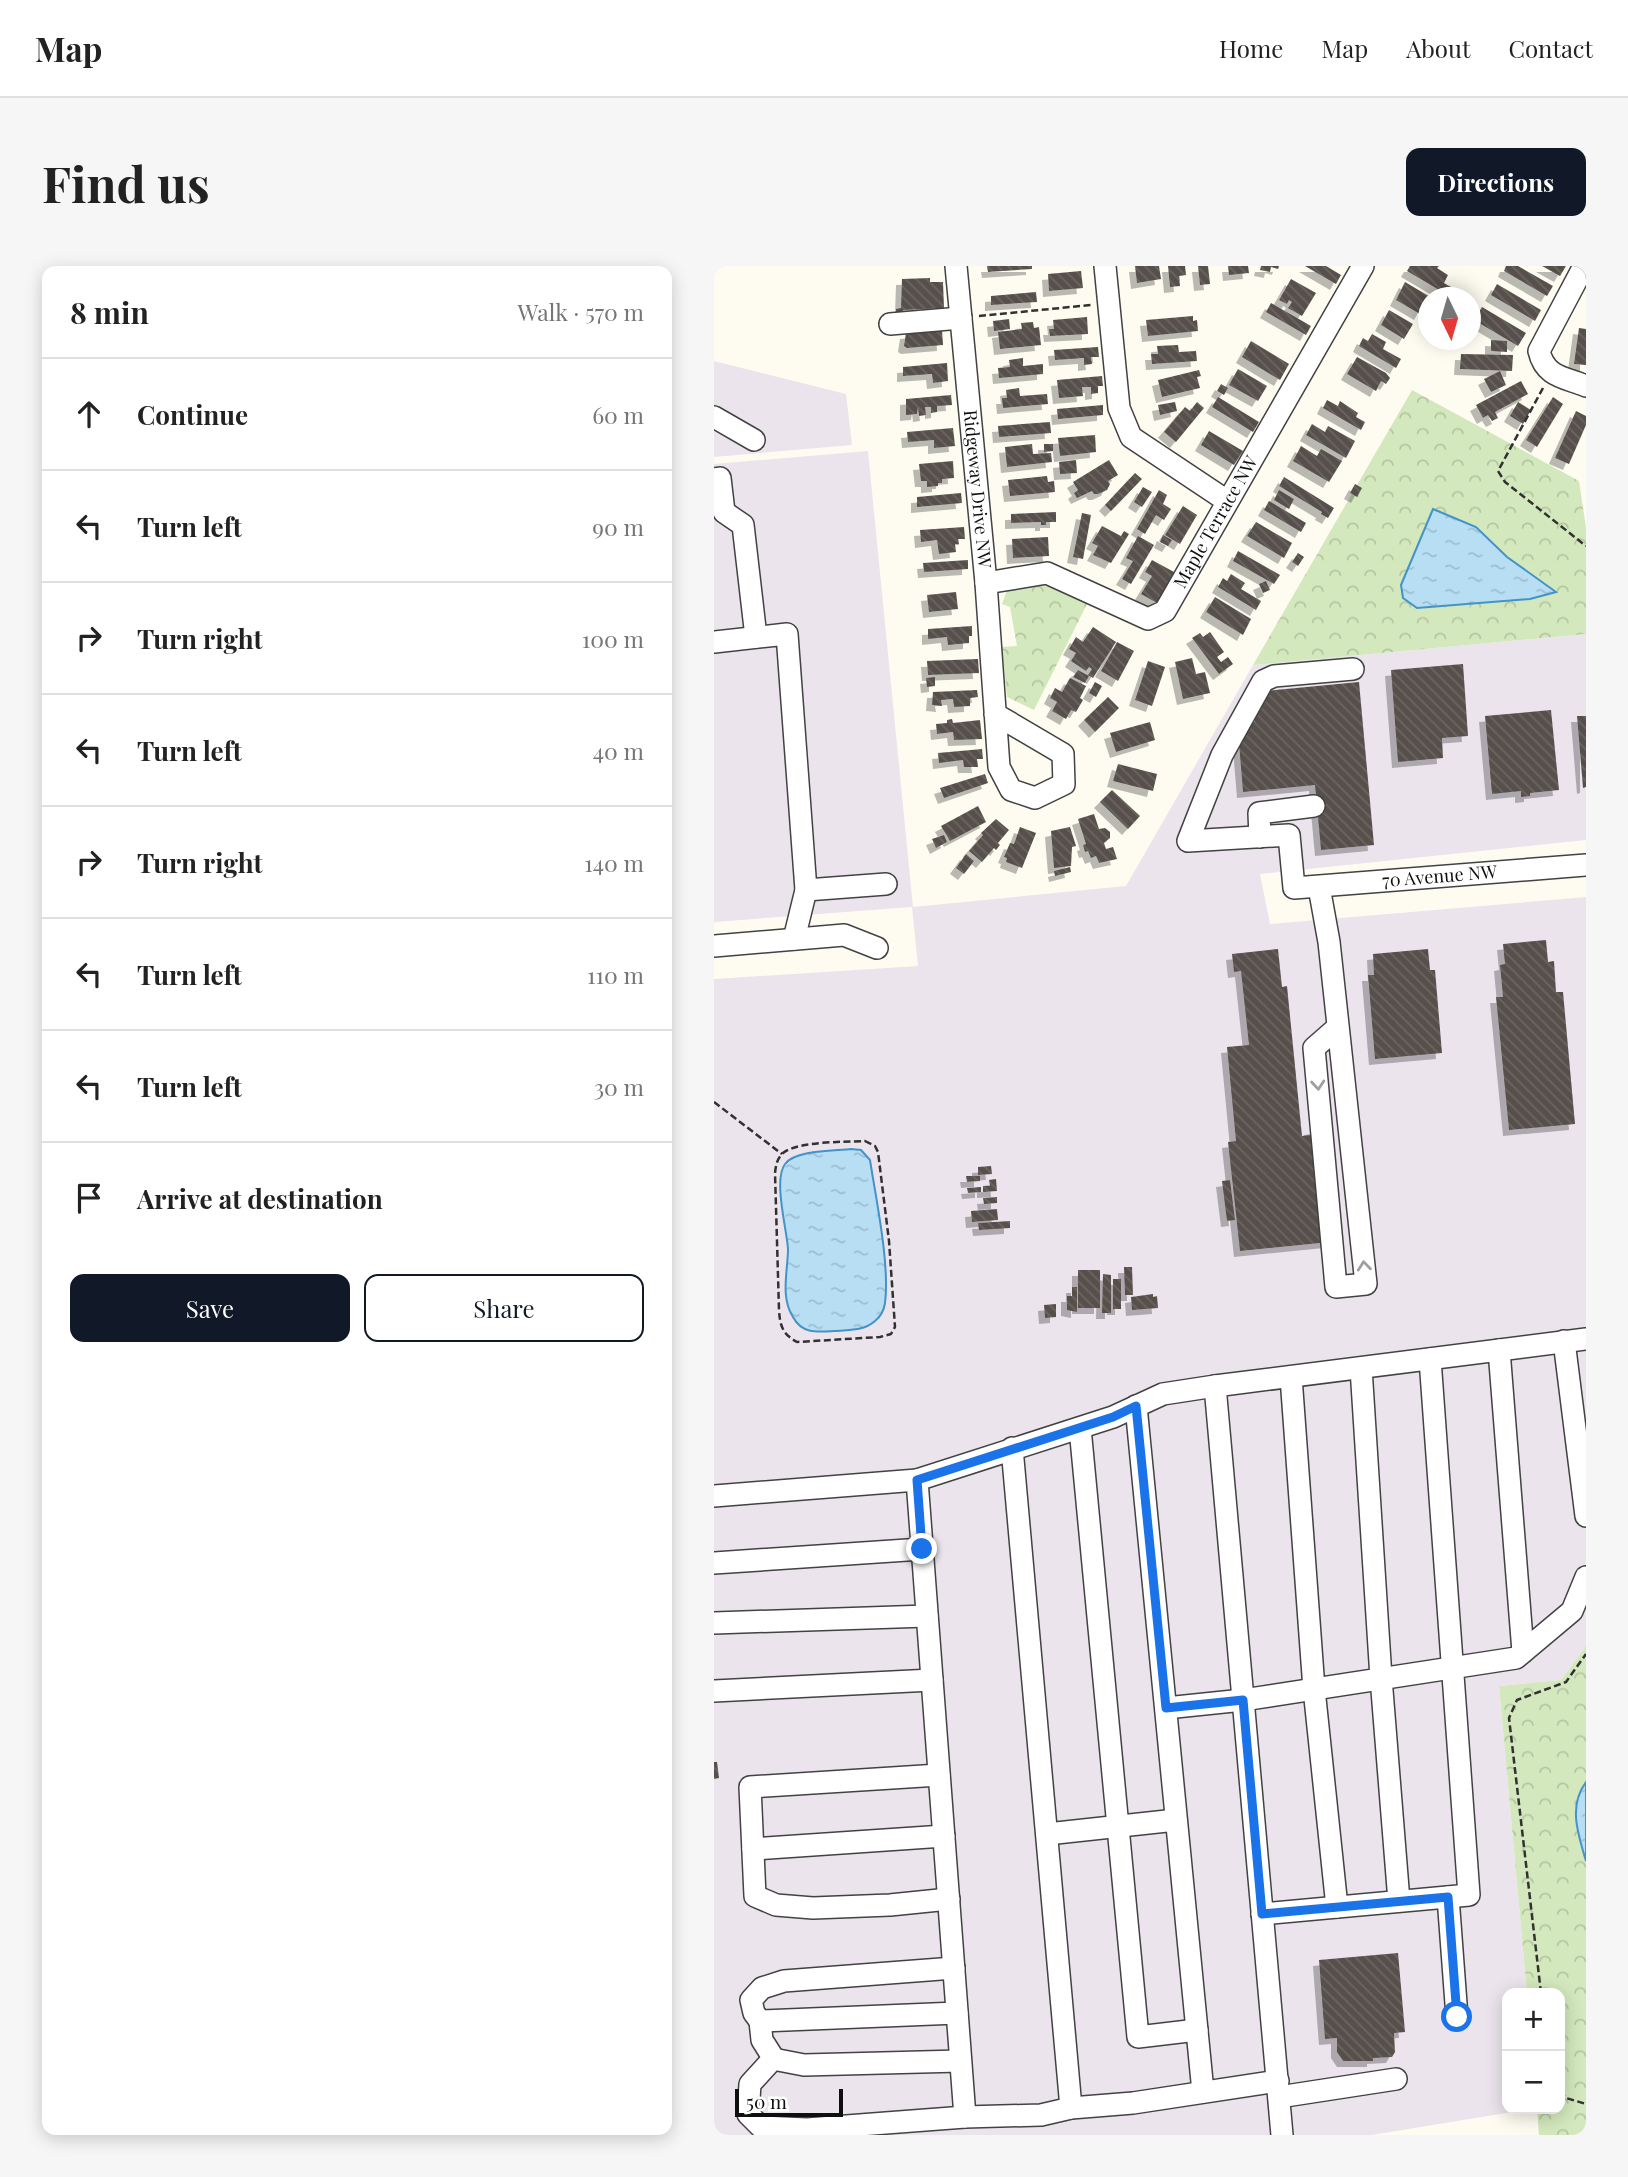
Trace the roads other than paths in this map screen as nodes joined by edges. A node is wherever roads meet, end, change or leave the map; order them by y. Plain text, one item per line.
1 (956, 266) edge
2 (1105, 266) edge
3 (1363, 266) edge
4 (1584, 266) edge
5 (961, 318) junction
6 (890, 324) dead end
7 (1586, 386) edge
8 (714, 416) edge
9 (754, 440) dead end
10 (714, 479) edge
11 (1227, 501) junction
12 (986, 583) junction
13 (756, 637) junction
14 (714, 642) edge
15 (1353, 669) dead end
16 (995, 714) dead end
17 (1314, 806) dead end
18 (1260, 836) junction
19 (1586, 866) edge
20 (886, 884) dead end
21 (1319, 887) junction
22 (806, 890) junction
23 (794, 939) junction
24 (714, 946) edge
25 (877, 947) dead end
26 (1338, 1027) junction
27 (1586, 1339) edge
28 (1564, 1341) junction
29 (1499, 1350) junction
30 (1430, 1359) junction
31 (1360, 1368) junction
32 (1291, 1377) junction
33 (1215, 1386) junction
34 (1136, 1406) junction
35 (1080, 1427) junction
36 (1012, 1448) junction
37 (917, 1480) junction
38 (714, 1496) edge
39 (1586, 1516) edge
40 (922, 1549) junction
41 (714, 1563) edge
42 (1586, 1577) edge
43 (928, 1616) junction
44 (714, 1623) edge
45 (1523, 1652) junction
46 (1453, 1667) junction
47 (1381, 1678) junction
48 (932, 1680) junction
49 (1314, 1689) junction
50 (714, 1691) edge
51 (1243, 1700) junction
52 (1166, 1708) junction
53 (939, 1775) junction
54 (1177, 1820) junction
55 (1118, 1825) junction
56 (1047, 1834) junction
57 (944, 1836) junction
58 (753, 1849) junction
59 (1448, 1897) junction
60 (949, 1899) junction
61 (1399, 1902) junction
62 (1337, 1908) junction
63 (1262, 1914) junction
64 (954, 1968) junction
65 (957, 2012) junction
66 (1457, 2017) dead end
67 (760, 2021) junction
68 (1197, 2030) junction
69 (774, 2059) junction
70 (961, 2061) junction
71 (1396, 2079) dead end
72 (1278, 2089) junction
73 (1203, 2092) junction
74 (1072, 2108) junction
75 (965, 2117) junction
76 (1282, 2135) edge

1 - 5 street, Ridgeway Drive NW
2 - 11 street
3 - 11 street, Maple Terrace NW
4 - 7 street
5 - 6 street
5 - 12 street, Ridgeway Drive NW
8 - 9 street
10 - 13 street
11 - 12 street, Maple Terrace NW
12 - 16 street, Ridgeway Drive NW
13 - 14 street
13 - 22 street
15 - 18 street
17 - 18 street
18 - 21 street, 70 Avenue NW
19 - 21 street, 70 Avenue NW
20 - 22 street
21 - 26 street
22 - 23 street
23 - 24 street
23 - 25 street
26 -> 26 street
27 - 28 street
28 - 29 street
28 - 39 street
29 - 30 street
29 - 45 street
30 - 31 street
30 - 46 street
31 - 32 street
31 - 47 street
32 - 33 street
32 - 49 street
33 - 34 street
33 - 51 street
34 - 35 street
34 - 52 street
35 - 36 street
35 - 55 street
36 - 37 street
36 - 56 street
37 - 38 street
37 - 40 street
40 - 41 street
40 - 43 street
42 - 45 street
43 - 44 street
43 - 48 street
45 - 46 street
46 - 47 street
46 - 59 street
47 - 49 street
47 - 61 street
48 - 50 street
48 - 53 street
49 - 51 street
49 - 62 street
51 - 52 street
51 - 63 street
52 - 54 street
53 - 57 street
53 - 58 street
54 - 55 street
54 - 68 street
55 - 56 street
55 - 68 street
56 - 74 street
57 - 58 street
57 - 60 street
58 - 60 street
59 - 61 street
59 - 66 street
60 - 64 street
61 - 62 street
62 - 63 street
63 - 72 street
64 - 65 street
64 - 67 street
65 - 67 street
65 - 70 street
67 - 69 street
68 - 73 street
69 - 70 street
69 - 75 street
70 - 75 street
71 - 72 street
72 - 73 street
72 - 76 street
73 - 74 street
74 - 75 street

